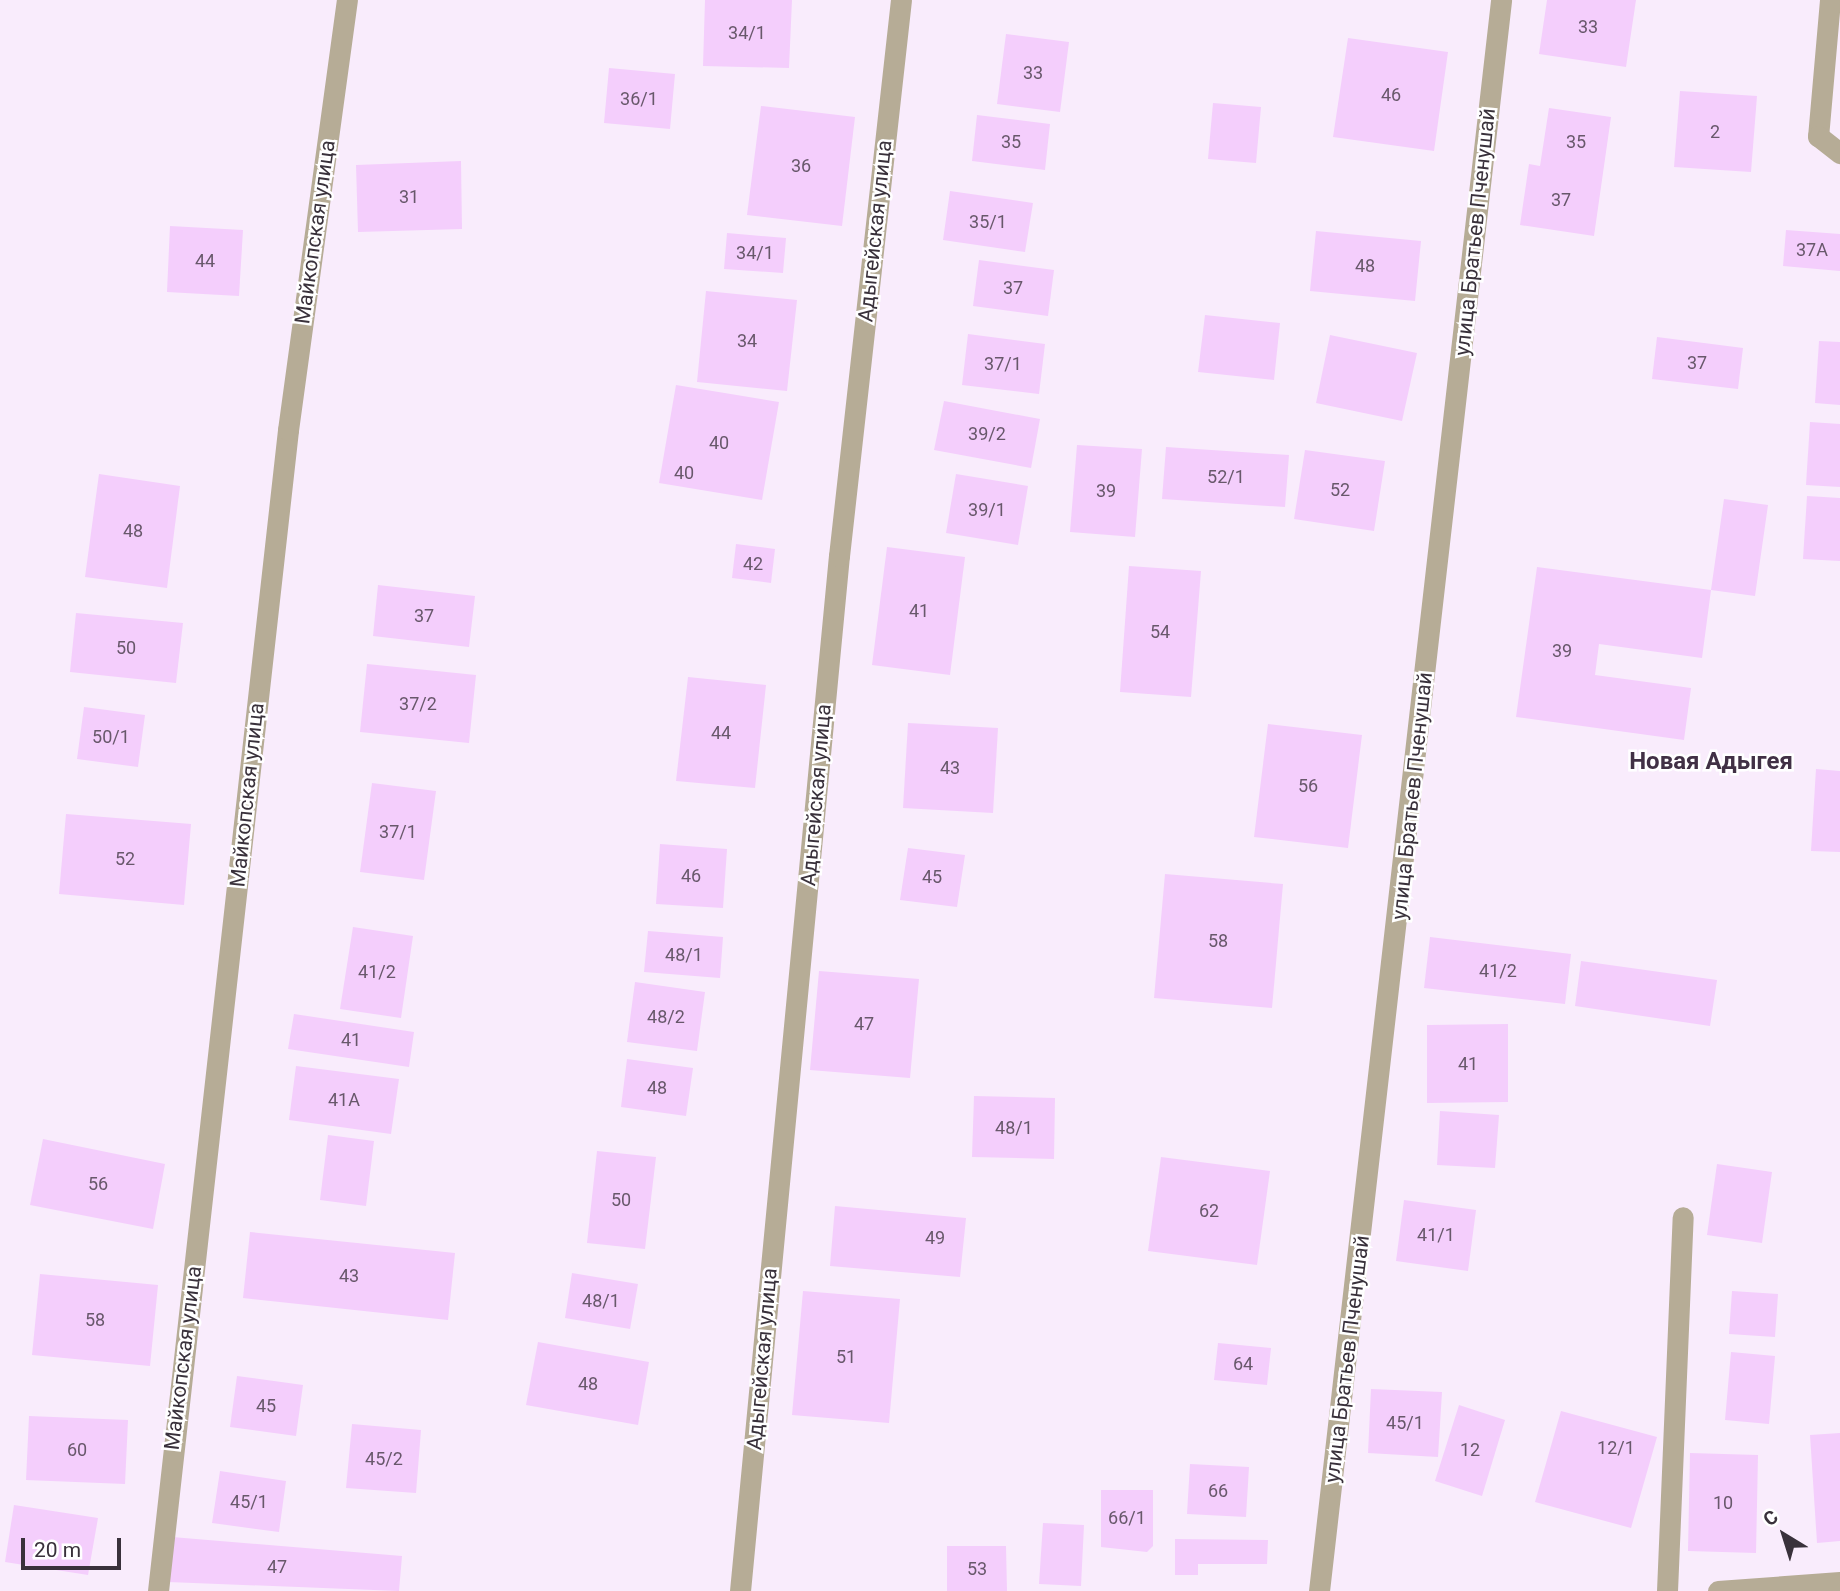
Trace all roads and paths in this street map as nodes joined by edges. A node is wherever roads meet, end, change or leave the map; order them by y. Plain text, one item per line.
1 (347, 0) edge
2 (901, 0) edge
3 (1501, 0) edge
4 (1830, 0) edge
5 (1840, 153) edge
6 (1683, 1217) dead end
7 (1840, 1582) edge
8 (158, 1591) edge
9 (740, 1591) edge
10 (1319, 1591) edge
11 (1667, 1591) edge
12 (1718, 1591) edge

1 - 8 street, Майкопская улица
2 - 9 street, Адыгейская улица
3 - 10 street, улица Братьев Пченушай
4 - 5 street
6 - 11 street
7 - 12 street

